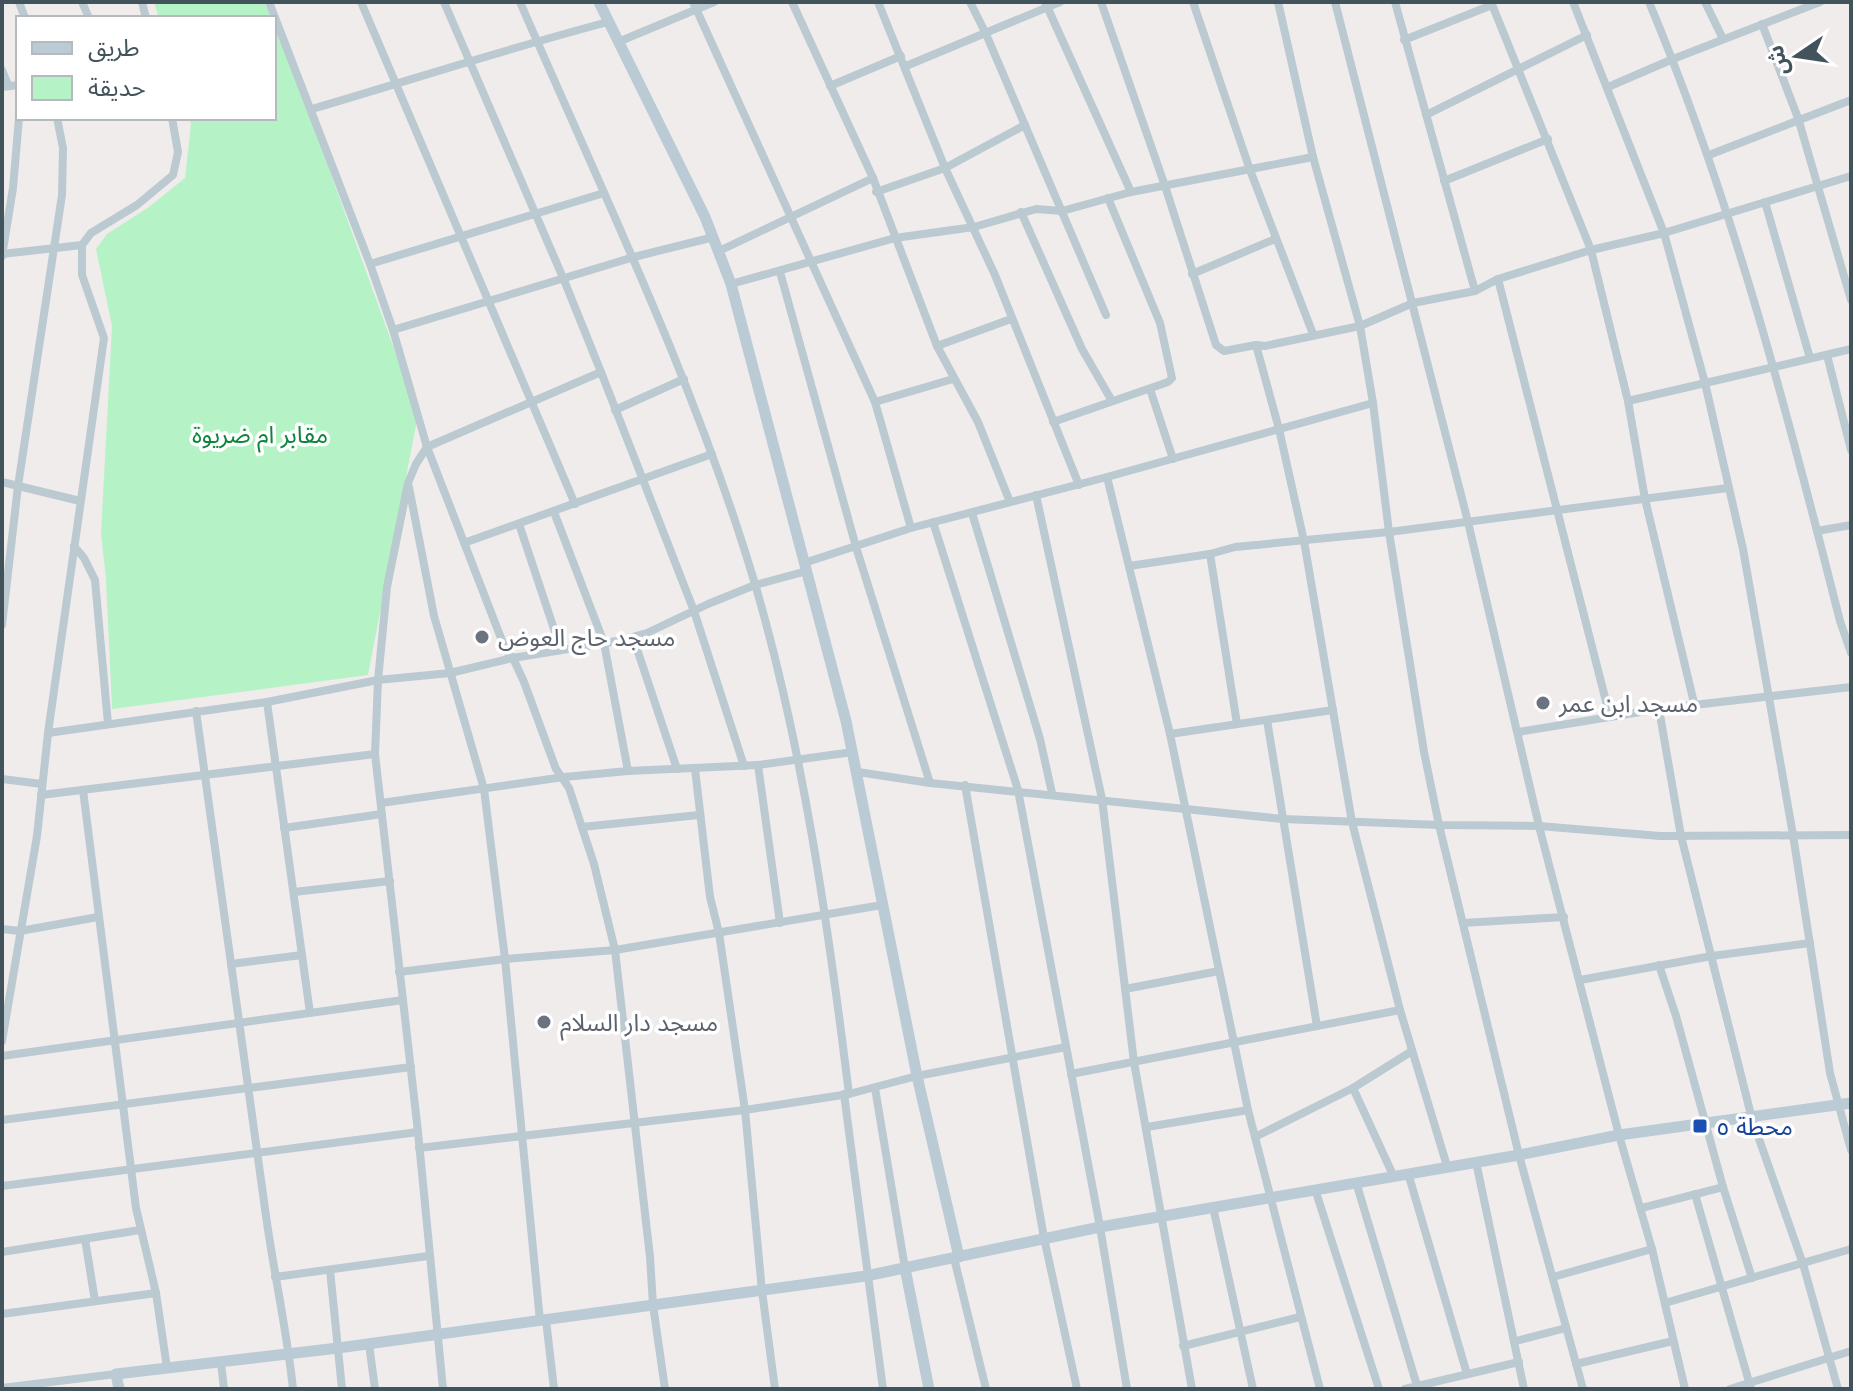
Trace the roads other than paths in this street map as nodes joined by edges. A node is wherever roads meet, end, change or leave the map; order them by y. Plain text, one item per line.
1 (361, 2) edge
2 (444, 2) edge
3 (520, 2) edge
4 (599, 2) edge
5 (714, 2) edge
6 (792, 2) edge
7 (878, 2) edge
8 (970, 2) edge
9 (1060, 2) edge
10 (1101, 2) edge
11 (1193, 2) edge
12 (1278, 2) edge
13 (1335, 2) edge
14 (1395, 2) edge
15 (1573, 2) edge
16 (1649, 2) edge
17 (1705, 2) edge
18 (1820, 2) edge
19 (1491, 4) edge
20 (1046, 5) edge
21 (694, 6) edge
22 (1795, 6) edge
23 (276, 19) edge
24 (608, 22) junction
25 (1762, 24) junction
26 (986, 34) junction
27 (1587, 35) junction
28 (1723, 39) junction
29 (1404, 40) junction
30 (536, 41) junction
31 (618, 42) junction
32 (901, 56) junction
33 (1673, 59) junction
34 (470, 63) junction
35 (906, 66) junction
36 (2, 70) edge
37 (1518, 70) junction
38 (398, 83) junction
39 (9, 86) edge
40 (830, 86) junction
41 (1608, 87) junction
42 (1851, 100) edge
43 (312, 109) junction
44 (1426, 115) junction
45 (1798, 118) junction
46 (19, 120) edge
47 (57, 120) edge
48 (172, 120) edge
49 (1025, 125) junction
50 (1548, 139) junction
51 (1709, 155) junction
52 (1313, 157) junction
53 (945, 168) junction
54 (1250, 170) junction
55 (1851, 176) edge
56 (873, 178) junction
57 (1444, 181) junction
58 (1818, 185) junction
59 (1165, 186) junction
60 (876, 192) junction
61 (1131, 192) junction
62 (604, 193) junction
63 (1108, 198) junction
64 (1765, 202) junction
65 (1062, 211) junction
66 (1021, 212) junction
67 (1729, 214) junction
68 (536, 215) junction
69 (790, 215) junction
70 (974, 227) junction
71 (1664, 233) junction
72 (463, 237) junction
73 (714, 237) junction
74 (895, 238) junction
75 (1275, 239) junction
76 (82, 245) junction
77 (54, 248) junction
78 (1591, 250) junction
79 (719, 251) junction
80 (2, 254) edge
81 (634, 257) junction
82 (811, 261) junction
83 (370, 264) junction
84 (780, 272) junction
85 (1192, 274) junction
86 (1498, 279) junction
87 (564, 280) junction
88 (731, 284) junction
89 (1475, 291) junction
90 (489, 300) junction
91 (1851, 300) edge
92 (1413, 303) junction
93 (1106, 315) dead end
94 (1011, 319) junction
95 (1360, 326) junction
96 (393, 330) junction
97 (1313, 334) junction
98 (1256, 345) junction
99 (937, 346) junction
100 (1851, 349) edge
101 (1827, 355) junction
102 (1810, 358) junction
103 (1774, 367) junction
104 (601, 372) junction
105 (684, 379) junction
106 (953, 379) junction
107 (1705, 383) junction
108 (1150, 389) junction
109 (1112, 401) junction
110 (1628, 401) junction
111 (531, 402) junction
112 (875, 402) junction
113 (1373, 403) junction
114 (615, 410) junction
115 (1053, 422) junction
116 (1279, 429) junction
117 (1848, 430) edge
118 (427, 447) junction
119 (1851, 450) edge
120 (712, 454) junction
121 (1173, 459) junction
122 (1107, 477) junction
123 (642, 481) junction
124 (2, 482) edge
125 (408, 483) junction
126 (1079, 485) junction
127 (18, 486) junction
128 (1728, 488) junction
129 (1036, 495) junction
130 (1645, 499) junction
131 (80, 501) junction
132 (1010, 502) junction
133 (575, 504) junction
134 (1557, 510) junction
135 (554, 512) junction
136 (972, 513) junction
137 (933, 522) junction
138 (1468, 522) junction
139 (519, 524) junction
140 (1851, 525) edge
141 (911, 528) junction
142 (1817, 531) junction
143 (1389, 532) junction
144 (1304, 541) junction
145 (464, 543) junction
146 (74, 546) junction
147 (856, 547) junction
148 (1210, 554) junction
149 (1129, 566) junction
150 (806, 567) junction
151 (755, 585) junction
152 (694, 611) junction
153 (2, 625) edge
154 (633, 637) junction
155 (604, 643) junction
156 (561, 650) junction
157 (1851, 653) edge
158 (513, 658) junction
159 (450, 673) junction
160 (378, 680) junction
161 (1851, 687) edge
162 (1770, 697) junction
163 (267, 702) junction
164 (1695, 707) junction
165 (1659, 709) junction
166 (1333, 710) junction
167 (196, 711) junction
168 (1610, 717) junction
169 (1267, 720) junction
170 (108, 724) junction
171 (1237, 724) junction
172 (1518, 732) junction
173 (48, 733) junction
174 (1170, 734) junction
175 (853, 752) junction
176 (375, 754) junction
177 (798, 759) junction
178 (758, 765) junction
179 (744, 766) junction
180 (276, 767) junction
181 (677, 769) junction
182 (695, 769) junction
183 (628, 771) junction
184 (858, 772) junction
185 (206, 776) junction
186 (564, 777) junction
187 (2, 779) edge
188 (930, 783) junction
189 (42, 784) junction
190 (965, 785) junction
191 (484, 789) junction
192 (83, 790) junction
193 (1018, 790) junction
194 (1052, 793) junction
195 (41, 795) junction
196 (1102, 799) junction
197 (381, 803) junction
198 (1185, 808) junction
199 (382, 814) junction
200 (699, 815) junction
201 (1283, 819) junction
202 (1352, 822) junction
203 (1439, 825) junction
204 (1539, 826) junction
205 (582, 827) junction
206 (284, 828) junction
207 (1793, 835) junction
208 (1851, 835) edge
209 (1681, 836) junction
210 (390, 881) junction
211 (294, 892) junction
212 (882, 905) junction
213 (825, 915) junction
214 (98, 917) junction
215 (1564, 917) junction
216 (780, 923) junction
217 (1463, 923) junction
218 (2, 929) edge
219 (20, 931) junction
220 (719, 933) junction
221 (1810, 943) junction
222 (615, 950) junction
223 (302, 955) junction
224 (1712, 956) junction
225 (505, 959) junction
226 (231, 964) junction
227 (1659, 965) junction
228 (1219, 971) junction
229 (399, 972) junction
230 (1580, 980) junction
231 (1125, 989) junction
232 (403, 1000) junction
233 (1400, 1010) junction
234 (310, 1013) junction
235 (239, 1023) junction
236 (1317, 1026) junction
237 (116, 1040) junction
238 (2, 1041) edge
239 (1234, 1042) junction
240 (1066, 1047) junction
241 (1412, 1051) junction
242 (2, 1056) edge
243 (1011, 1056) junction
244 (1134, 1062) junction
245 (411, 1067) junction
246 (1071, 1074) junction
247 (917, 1076) junction
248 (249, 1088) junction
249 (875, 1088) junction
250 (1353, 1088) junction
251 (847, 1094) junction
252 (1851, 1103) edge
253 (123, 1104) junction
254 (1838, 1105) junction
255 (745, 1110) junction
256 (1248, 1110) junction
257 (1752, 1119) junction
258 (2, 1120) edge
259 (634, 1124) junction
260 (1704, 1125) junction
261 (1147, 1127) junction
262 (418, 1132) junction
263 (1619, 1135) junction
264 (523, 1136) junction
265 (1255, 1137) junction
266 (419, 1148) junction
267 (1851, 1150) edge
268 (257, 1152) junction
269 (1519, 1155) junction
270 (1476, 1162) junction
271 (1447, 1166) junction
272 (130, 1169) junction
273 (1408, 1173) junction
274 (1393, 1175) junction
275 (1356, 1182) junction
276 (2, 1186) edge
277 (1723, 1187) junction
278 (1315, 1189) junction
279 (1695, 1194) junction
280 (1269, 1197) junction
281 (1213, 1207) junction
282 (1641, 1208) junction
283 (1163, 1216) junction
284 (1100, 1227) junction
285 (140, 1230) junction
286 (1044, 1238) junction
287 (85, 1239) junction
288 (1652, 1249) junction
289 (1851, 1249) edge
290 (2, 1252) edge
291 (428, 1256) junction
292 (957, 1257) junction
293 (1803, 1264) junction
294 (905, 1268) junction
295 (330, 1270) junction
296 (866, 1276) junction
297 (275, 1277) junction
298 (1553, 1277) junction
299 (1752, 1278) junction
300 (1722, 1287) junction
301 (762, 1291) junction
302 (156, 1293) junction
303 (95, 1301) junction
304 (1665, 1303) junction
305 (653, 1305) junction
306 (2, 1314) edge
307 (1300, 1317) junction
308 (543, 1321) junction
309 (1566, 1328) junction
310 (1241, 1332) junction
311 (436, 1335) junction
312 (1516, 1341) junction
313 (1673, 1341) junction
314 (369, 1344) junction
315 (1183, 1346) junction
316 (338, 1348) junction
317 (1851, 1351) edge
318 (290, 1354) junction
319 (1830, 1357) junction
320 (1519, 1362) junction
321 (221, 1363) junction
322 (1576, 1364) junction
323 (167, 1368) junction
324 (116, 1374) junction
325 (1467, 1374) junction
326 (1750, 1386) edge
327 (1417, 1387) edge
328 (6, 1388) edge
329 (119, 1389) edge
330 (224, 1389) edge
331 (293, 1389) edge
332 (342, 1389) edge
333 (375, 1389) edge
334 (443, 1389) edge
335 (554, 1389) edge
336 (665, 1389) edge
337 (775, 1389) edge
338 (883, 1389) edge
339 (929, 1389) edge
340 (986, 1389) edge
341 (1077, 1389) edge
342 (1127, 1389) edge
343 (1192, 1389) edge
344 (1253, 1389) edge
345 (1320, 1389) edge
346 (1379, 1389) edge
347 (1405, 1389) edge
348 (1524, 1389) edge
349 (1583, 1389) edge
350 (1685, 1389) edge
351 (1730, 1389) edge
352 (1838, 1389) edge

1 - 38 street
2 - 34 street
3 - 30 street
4 - 24 street
5 - 21 street
6 - 40 street
7 - 32 street
8 - 26 street
9 - 20 street
10 - 59 street
11 - 54 street
12 - 52 street
13 - 92 street
14 - 29 street
15 - 27 street
16 - 33 street
17 - 28 street
18 - 22 street
19 - 29 street
19 - 37 street
20 - 26 street
20 - 61 street
21 - 31 street
21 - 69 street
22 - 25 street
23 - 43 street
24 - 30 street
24 - 31 street
25 - 28 street
25 - 45 street
26 - 35 street
26 - 49 street
27 - 37 street
27 - 41 street
28 - 33 street
29 - 44 street
30 - 34 street
30 - 62 street
31 - 73 street
32 - 35 street
32 - 40 street
33 - 41 street
33 - 51 street
34 - 38 street
34 - 68 street
35 - 53 street
36 - 39 street
37 - 44 street
37 - 50 street
38 - 43 street
38 - 72 street
40 - 56 street
41 - 71 street
42 - 45 street
43 - 83 street
44 - 57 street
45 - 51 street
45 - 58 street
46 - 80 street
47 - 77 street
48 - 76 street
49 - 53 street
49 - 65 street
50 - 57 street
50 - 78 street
51 - 67 street
52 - 54 street
52 - 95 street
53 - 60 street
53 - 70 street
54 - 59 street
54 - 75 street
55 - 58 street
56 - 60 street
56 - 69 street
57 - 89 street
58 - 64 street
58 - 91 street
59 - 61 street
59 - 85 street
60 - 74 street
61 - 63 street
62 - 68 street
62 - 81 street
63 - 65 street
63 - 108 street
64 - 67 street
64 - 102 street
65 - 66 street
65 - 93 street
66 - 70 street
66 - 109 street
67 - 71 street
67 - 103 street
68 - 72 street
68 - 87 street
69 - 79 street
69 - 82 street
70 - 74 street
70 - 94 street
71 - 78 street
71 - 107 street
72 - 83 street
72 - 90 street
73 - 79 street
73 - 81 street
74 - 82 street
74 - 99 street
75 - 85 street
75 - 97 street
76 - 77 street
76 - 131 street
77 - 80 street
77 - 127 street
78 - 86 street
78 - 110 street
79 - 88 street
81 - 87 street
81 - 105 street
82 - 84 street
82 - 112 street
83 - 96 street
84 - 88 street
84 - 147 street
85 - 98 street
86 - 89 street
86 - 134 street
87 - 90 street
87 - 104 street
88 - 150 street
89 - 92 street
90 - 96 street
90 - 111 street
92 - 95 street
92 - 138 street
94 - 99 street
94 - 115 street
95 - 97 street
95 - 113 street
96 - 118 street
97 - 98 street
98 - 116 street
99 - 106 street
100 - 101 street
101 - 102 street
101 - 117 street
102 - 103 street
103 - 107 street
103 - 142 street
104 - 111 street
104 - 114 street
105 - 114 street
105 - 120 street
106 - 112 street
106 - 132 street
107 - 110 street
107 - 128 street
108 - 109 street
108 - 121 street
109 - 115 street
110 - 130 street
111 - 118 street
111 - 133 street
112 - 141 street
113 - 116 street
113 - 143 street
114 - 123 street
115 - 126 street
116 - 121 street
116 - 144 street
117 - 119 street
118 - 125 street
118 - 145 street
120 - 123 street
120 - 151 street
121 - 122 street
122 - 126 street
122 - 149 street
123 - 133 street
123 - 152 street
124 - 127 street
125 - 159 street
125 - 160 street
126 - 129 street
127 - 131 street
127 - 153 street
128 - 130 street
128 - 162 street
129 - 132 street
129 - 196 street
130 - 134 street
130 - 164 street
131 - 146 street
132 - 136 street
133 - 135 street
134 - 138 street
134 - 168 street
135 - 139 street
135 - 155 street
136 - 137 street
136 - 194 street
137 - 141 street
137 - 193 street
138 - 143 street
138 - 172 street
139 - 145 street
139 - 156 street
140 - 142 street
141 - 147 street
142 - 157 street
143 - 144 street
143 - 203 street
144 - 148 street
144 - 166 street
145 - 158 street
146 - 170 street
146 - 173 street
147 - 150 street
147 - 188 street
148 - 149 street
148 - 171 street
149 - 174 street
150 - 151 street
150 - 175 street
151 - 152 street
151 - 177 street
152 - 154 street
152 - 179 street
154 - 155 street
154 - 181 street
155 - 156 street
155 - 183 street
156 - 158 street
158 - 159 street
158 - 186 street
159 - 160 street
159 - 191 street
160 - 163 street
160 - 176 street
161 - 162 street
162 - 164 street
162 - 207 street
163 - 167 street
163 - 180 street
164 - 165 street
165 - 168 street
165 - 209 street
166 - 169 street
166 - 202 street
167 - 170 street
167 - 185 street
168 - 172 street
169 - 171 street
169 - 201 street
170 - 173 street
171 - 174 street
172 - 204 street
173 - 189 street
174 - 198 street
175 - 177 street
175 - 184 street
176 - 180 street
176 - 197 street
177 - 178 street
177 - 213 street
178 - 179 street
178 - 216 street
179 - 182 street
180 - 185 street
180 - 206 street
181 - 182 street
181 - 183 street
182 - 200 street
183 - 186 street
184 - 188 street
184 - 212 street
185 - 192 street
185 - 226 street
186 - 191 street
186 - 205 street
187 - 189 street
188 - 190 street
189 - 195 street
190 - 193 street
190 - 243 street
191 - 197 street
191 - 225 street
192 - 195 street
192 - 214 street
193 - 194 street
193 - 240 street
194 - 196 street
195 - 219 street
196 - 198 street
196 - 231 street
197 - 199 street
198 - 201 street
198 - 228 street
199 - 206 street
199 - 210 street
200 - 205 street
200 - 220 street
201 - 202 street
201 - 236 street
202 - 203 street
202 - 233 street
203 - 204 street
203 - 217 street
204 - 209 street
204 - 215 street
205 - 222 street
206 - 211 street
207 - 208 street
207 - 209 street
207 - 221 street
209 - 224 street
210 - 211 street
210 - 229 street
211 - 223 street
212 - 213 street
212 - 247 street
213 - 216 street
213 - 251 street
214 - 219 street
214 - 237 street
215 - 217 street
215 - 230 street
216 - 220 street
217 - 269 street
218 - 219 street
219 - 238 street
220 - 222 street
220 - 255 street
221 - 224 street
221 - 254 street
222 - 225 street
222 - 259 street
223 - 226 street
223 - 234 street
224 - 227 street
224 - 257 street
225 - 229 street
225 - 264 street
226 - 235 street
227 - 230 street
227 - 260 street
228 - 231 street
228 - 239 street
229 - 232 street
230 - 263 street
231 - 244 street
232 - 234 street
232 - 245 street
233 - 236 street
233 - 241 street
234 - 235 street
235 - 237 street
235 - 248 street
236 - 239 street
237 - 242 street
237 - 253 street
239 - 244 street
239 - 256 street
240 - 243 street
240 - 246 street
241 - 250 street
241 - 271 street
243 - 247 street
243 - 286 street
244 - 246 street
244 - 261 street
245 - 248 street
245 - 262 street
246 - 284 street
247 - 249 street
247 - 292 street
248 - 253 street
248 - 268 street
249 - 251 street
249 - 294 street
250 - 265 street
250 - 274 street
251 - 255 street
251 - 296 street
252 - 254 street
253 - 258 street
253 - 272 street
254 - 257 street
254 - 267 street
255 - 259 street
255 - 301 street
256 - 261 street
256 - 265 street
257 - 260 street
257 - 293 street
259 - 264 street
259 - 305 street
260 - 263 street
260 - 277 street
261 - 283 street
262 - 266 street
262 - 268 street
263 - 269 street
263 - 282 street
264 - 266 street
264 - 308 street
265 - 280 street
266 - 291 street
268 - 272 street
268 - 297 street
269 - 270 street
269 - 298 street
270 - 271 street
270 - 312 street
271 - 273 street
272 - 276 street
272 - 285 street
273 - 274 street
273 - 325 street
274 - 275 street
275 - 278 street
275 - 327 street
277 - 279 street
277 - 299 street
278 - 280 street
278 - 346 street
279 - 282 street
279 - 300 street
280 - 281 street
280 - 307 street
281 - 283 street
281 - 310 street
282 - 288 street
283 - 284 street
283 - 315 street
284 - 286 street
284 - 342 street
285 - 287 street
285 - 302 street
286 - 292 street
286 - 341 street
287 - 290 street
287 - 303 street
288 - 298 street
288 - 304 street
289 - 293 street
291 - 295 street
291 - 311 street
292 - 294 street
292 - 340 street
293 - 299 street
293 - 319 street
294 - 296 street
294 - 339 street
295 - 297 street
295 - 316 street
296 - 301 street
296 - 338 street
297 - 318 street
298 - 309 street
299 - 300 street
300 - 304 street
300 - 326 street
301 - 305 street
301 - 337 street
302 - 303 street
302 - 323 street
303 - 306 street
304 - 313 street
305 - 308 street
305 - 336 street
307 - 310 street
307 - 345 street
308 - 311 street
308 - 335 street
309 - 312 street
309 - 322 street
310 - 315 street
310 - 344 street
311 - 314 street
311 - 334 street
312 - 320 street
313 - 322 street
313 - 350 street
314 - 316 street
314 - 333 street
315 - 343 street
316 - 318 street
316 - 332 street
317 - 319 street
318 - 321 street
318 - 331 street
319 - 326 street
319 - 352 street
320 - 325 street
320 - 348 street
321 - 323 street
321 - 330 street
322 - 349 street
323 - 324 street
324 - 328 street
324 - 329 street
325 - 327 street
326 - 351 street
327 - 347 street

